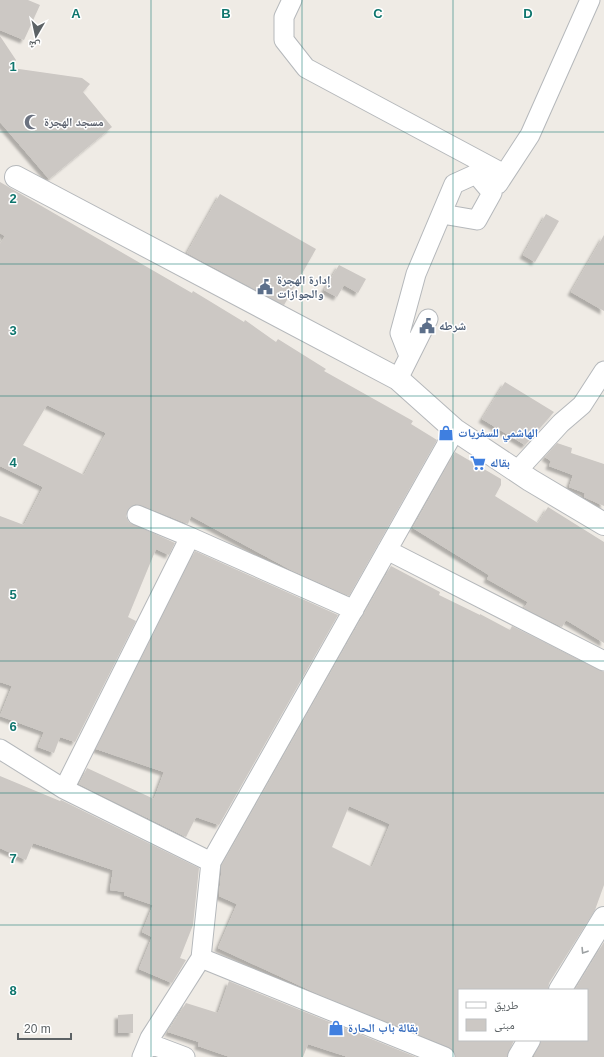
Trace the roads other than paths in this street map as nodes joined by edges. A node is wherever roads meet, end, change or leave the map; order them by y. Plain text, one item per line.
1 (292, 0) edge
2 (590, 0) edge
3 (504, 174) junction
4 (16, 177) dead end
5 (492, 193) junction
6 (442, 214) junction
7 (428, 319) dead end
8 (409, 356) junction
9 (604, 370) edge
10 (398, 380) junction
11 (456, 430) junction
12 (517, 471) junction
13 (137, 515) dead end
14 (604, 524) edge
15 (190, 537) junction
16 (387, 550) junction
17 (354, 610) junction
18 (604, 661) edge
19 (0, 749) edge
20 (64, 790) junction
21 (211, 862) junction
22 (604, 918) edge
23 (201, 958) junction
24 (561, 989) edge
25 (528, 1041) edge
26 (145, 1050) edge
27 (185, 1057) edge
28 (445, 1057) edge
29 (519, 1057) edge

1 - 3 street
2 - 3 street
3 - 5 street
4 - 10 street
5 - 6 street
5 - 6 street
6 - 8 street
7 - 8 street
8 - 10 street
9 - 12 street
10 - 11 street
11 - 12 street
11 - 16 street
12 - 14 street
13 - 15 street
15 - 17 street
15 - 20 street
16 - 17 street
16 - 18 street
17 - 21 street
19 - 20 street
20 - 21 street
21 - 23 street
22 -> 24 street
23 - 26 street
23 - 28 street
25 - 29 street
26 - 27 street

